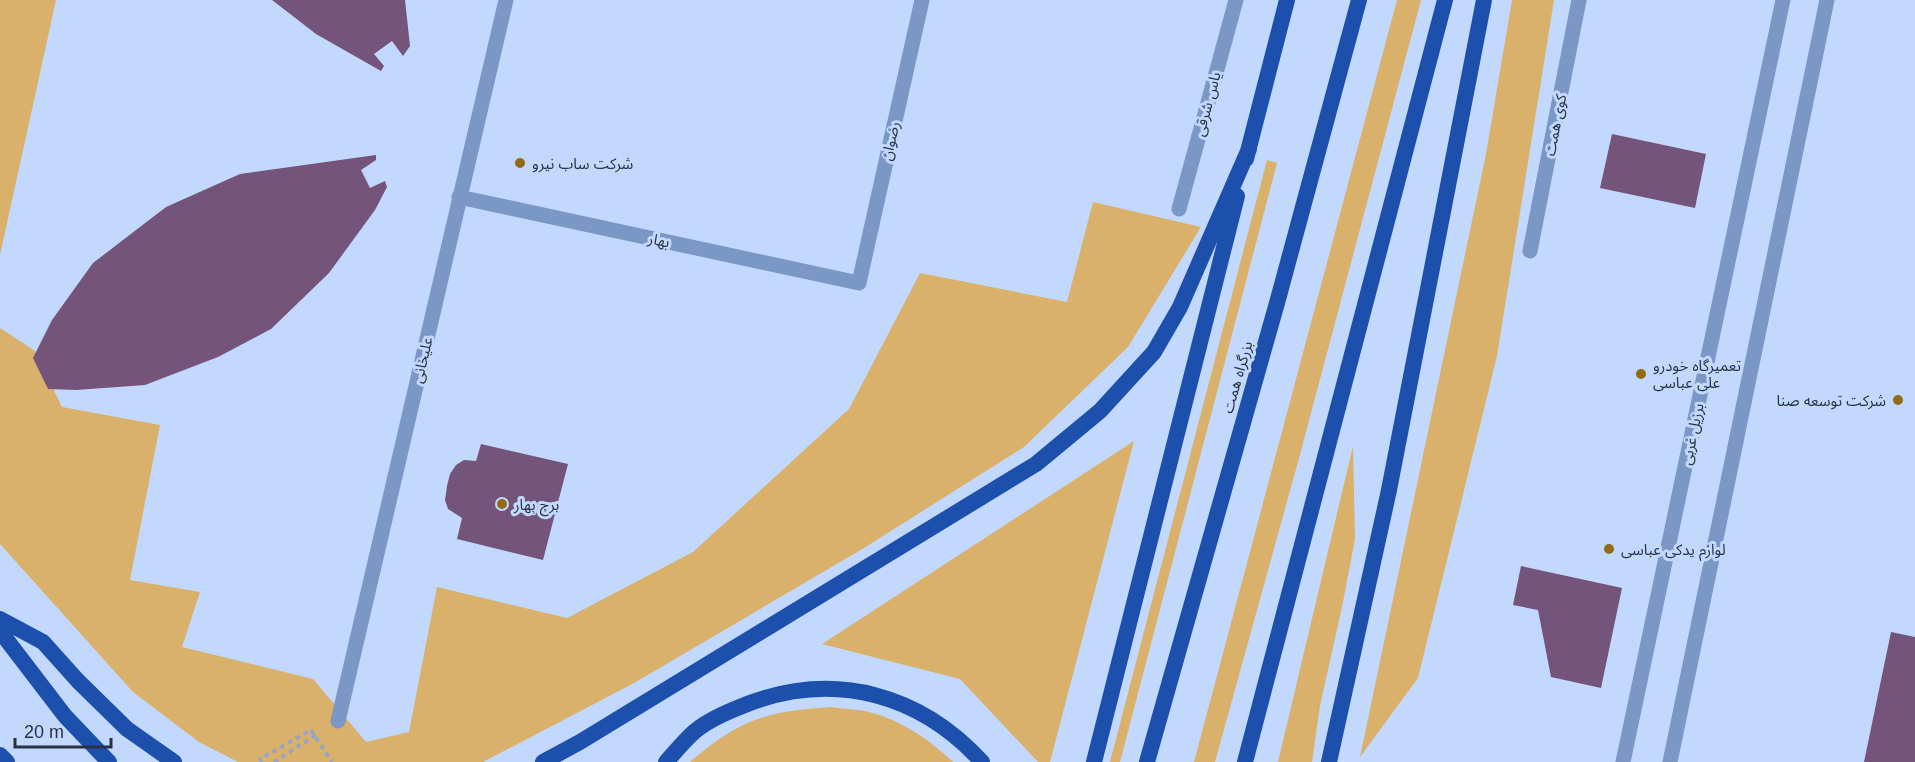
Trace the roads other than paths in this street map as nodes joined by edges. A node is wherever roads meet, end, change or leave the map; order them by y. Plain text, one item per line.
1 (506, 0) edge
2 (922, 0) edge
3 (1236, 0) edge
4 (1287, 0) edge
5 (1359, 0) edge
6 (1445, 0) edge
7 (1484, 0) edge
8 (1580, 0) edge
9 (1783, 0) edge
10 (1827, 0) edge
11 (1249, 149) junction
12 (459, 197) junction
13 (1179, 208) dead end
14 (1530, 251) dead end
15 (859, 282) joint
16 (0, 619) edge
17 (0, 631) edge
18 (338, 721) road end
19 (0, 755) edge
20 (7, 762) edge
21 (109, 762) edge
22 (174, 762) edge
23 (543, 762) edge
24 (666, 762) edge
25 (982, 762) edge
26 (1094, 762) edge
27 (1147, 762) edge
28 (1245, 762) edge
29 (1329, 762) edge
30 (1623, 762) edge
31 (1670, 762) edge

1 - 12 street, علیخانی
2 - 15 street, رضوان
3 - 13 street, یاس شرقی
4 - 11 highway
5 - 27 highway, بزرگراه همت
6 - 28 highway
7 - 29 highway
8 - 14 street, کوی همت
9 - 30 street, برزیل غربی
10 - 31 street
11 - 23 highway
11 - 26 highway
12 - 15 street, بهار
12 - 18 street, علیخانی
16 - 22 highway
17 - 21 highway
19 - 20 highway
24 - 25 highway

